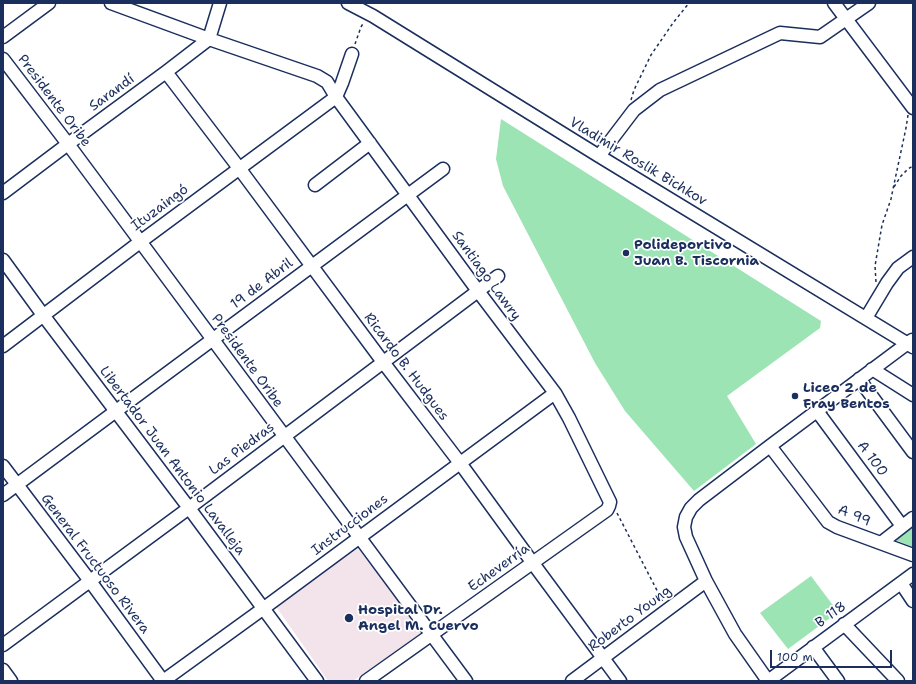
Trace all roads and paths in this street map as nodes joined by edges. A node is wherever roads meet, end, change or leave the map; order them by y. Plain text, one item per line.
1 (49, 3) edge
2 (111, 3) edge
3 (220, 3) edge
4 (348, 3) edge
5 (689, 3) edge
6 (834, 3) edge
7 (869, 3) edge
8 (369, 14) junction
9 (846, 19) junction
10 (3, 37) edge
11 (209, 39) junction
12 (352, 54) joint
13 (3, 59) edge
14 (166, 72) junction
15 (336, 97) junction
16 (630, 104) dead end
17 (911, 106) edge
18 (370, 143) junction
19 (68, 144) junction
20 (599, 156) junction
21 (913, 166) edge
22 (239, 168) junction
23 (444, 169) dead end
24 (315, 185) dead end
25 (893, 189) junction
26 (3, 193) edge
27 (408, 195) junction
28 (140, 242) junction
29 (913, 257) edge
30 (3, 260) edge
31 (312, 266) junction
32 (498, 276) dead end
33 (876, 282) dead end
34 (478, 291) junction
35 (43, 315) junction
36 (866, 318) junction
37 (213, 339) junction
38 (911, 343) edge
39 (3, 346) edge
40 (383, 362) junction
41 (872, 370) junction
42 (858, 380) junction
43 (555, 392) junction
44 (913, 395) edge
45 (116, 411) junction
46 (817, 411) junction
47 (284, 436) junction
48 (770, 446) junction
49 (913, 452) edge
50 (460, 463) junction
51 (3, 466) edge
52 (17, 485) junction
53 (3, 496) edge
54 (609, 506) junction
55 (189, 508) junction
56 (913, 518) edge
57 (902, 526) junction
58 (360, 537) junction
59 (880, 543) junction
60 (913, 556) edge
61 (532, 562) junction
62 (913, 574) edge
63 (90, 581) junction
64 (706, 581) junction
65 (900, 584) junction
66 (913, 601) edge
67 (264, 608) junction
68 (667, 610) junction
69 (844, 624) junction
70 (432, 635) junction
71 (3, 645) edge
72 (813, 647) junction
73 (603, 658) junction
74 (3, 670) edge
75 (11, 681) edge
76 (163, 681) edge
77 (316, 681) edge
78 (366, 681) edge
79 (466, 681) edge
80 (572, 681) edge
81 (620, 681) edge
82 (768, 681) edge
83 (838, 681) edge
84 (898, 681) edge

1 - 10 street
2 - 11 street
3 - 11 street
4 - 8 street, Vladimir Roslik Bichkov
5 - 16 path
6 - 9 street
7 - 9 street
8 - 12 path
8 - 20 street, Vladimir Roslik Bichkov
9 - 17 street
9 - 20 street
11 - 14 street, Sarandí
11 - 15 street, Santiago Lawry
12 - 15 street
13 - 19 street, Presidente Oribe
14 - 19 street, Sarandí
14 - 22 street, Ricardo B. Hudgues
15 - 18 street, Santiago Lawry
15 - 22 street, Ituzaingó
17 - 25 path
18 - 24 street
18 - 27 street, Santiago Lawry
19 - 26 street, Sarandí
19 - 28 street, Presidente Oribe
20 - 36 street, Vladimir Roslik Bichkov
21 - 25 path
22 - 28 street, Ituzaingó
22 - 31 street, Ricardo B. Hudgues
23 - 27 street, 19 de Abril
25 - 33 path
27 - 31 street, 19 de Abril
27 - 34 street, Santiago Lawry
28 - 35 street, Ituzaingó
28 - 37 street, Presidente Oribe
29 - 36 street
30 - 35 street, Libertador Juan Antonio Lavalleja
31 - 37 street, 19 de Abril
31 - 40 street, Ricardo B. Hudgues
32 - 34 street, Las Piedras
34 - 40 street, Las Piedras
34 - 43 street, Santiago Lawry
35 - 39 street, Ituzaingó
35 - 45 street, Libertador Juan Antonio Lavalleja
36 - 38 street, Vladimir Roslik Bichkov
37 - 45 street, 19 de Abril
37 - 47 street, Presidente Oribe
38 - 41 street
40 - 47 street, Las Piedras
40 - 50 street, Ricardo B. Hudgues
41 - 42 street
41 - 44 street
42 - 46 street
42 - 49 street
43 - 50 street, Instrucciones
43 - 54 street, Santiago Lawry
45 - 52 street, 19 de Abril
45 - 55 street, Libertador Juan Antonio Lavalleja
46 - 48 street
46 - 57 street, A 100
47 - 55 street, Las Piedras
47 - 58 street, Presidente Oribe
48 - 59 street, A 99
48 - 64 street
50 - 58 street, Instrucciones
50 - 61 street, Ricardo B. Hudgues
51 - 52 street, General Fructuoso Rivera
52 - 53 street, 19 de Abril
52 - 63 street, General Fructuoso Rivera
54 - 61 street, Echeverría
54 - 68 path
55 - 63 street, Las Piedras
55 - 67 street, Libertador Juan Antonio Lavalleja
56 - 57 street
57 - 59 street
58 - 67 street, Instrucciones
58 - 70 street, Presidente Oribe
59 - 60 street, A 99
61 - 70 street, Echeverría
61 - 73 street, Ricardo B. Hudgues
62 - 65 street, B 118
63 - 71 street, Las Piedras
63 - 76 street, General Fructuoso Rivera
64 - 68 street, Roberto Young
64 - 82 street
65 - 66 street
65 - 69 street, B 118
67 - 76 street, Instrucciones
67 - 77 street, Libertador Juan Antonio Lavalleja
68 - 73 street, Roberto Young
69 - 72 street, B 118
69 - 84 street
70 - 78 street, Echeverría
70 - 79 street, Presidente Oribe
72 - 82 street, B 118
72 - 83 street
73 - 80 street, Roberto Young
73 - 81 street, Ricardo B. Hudgues
74 - 75 street

